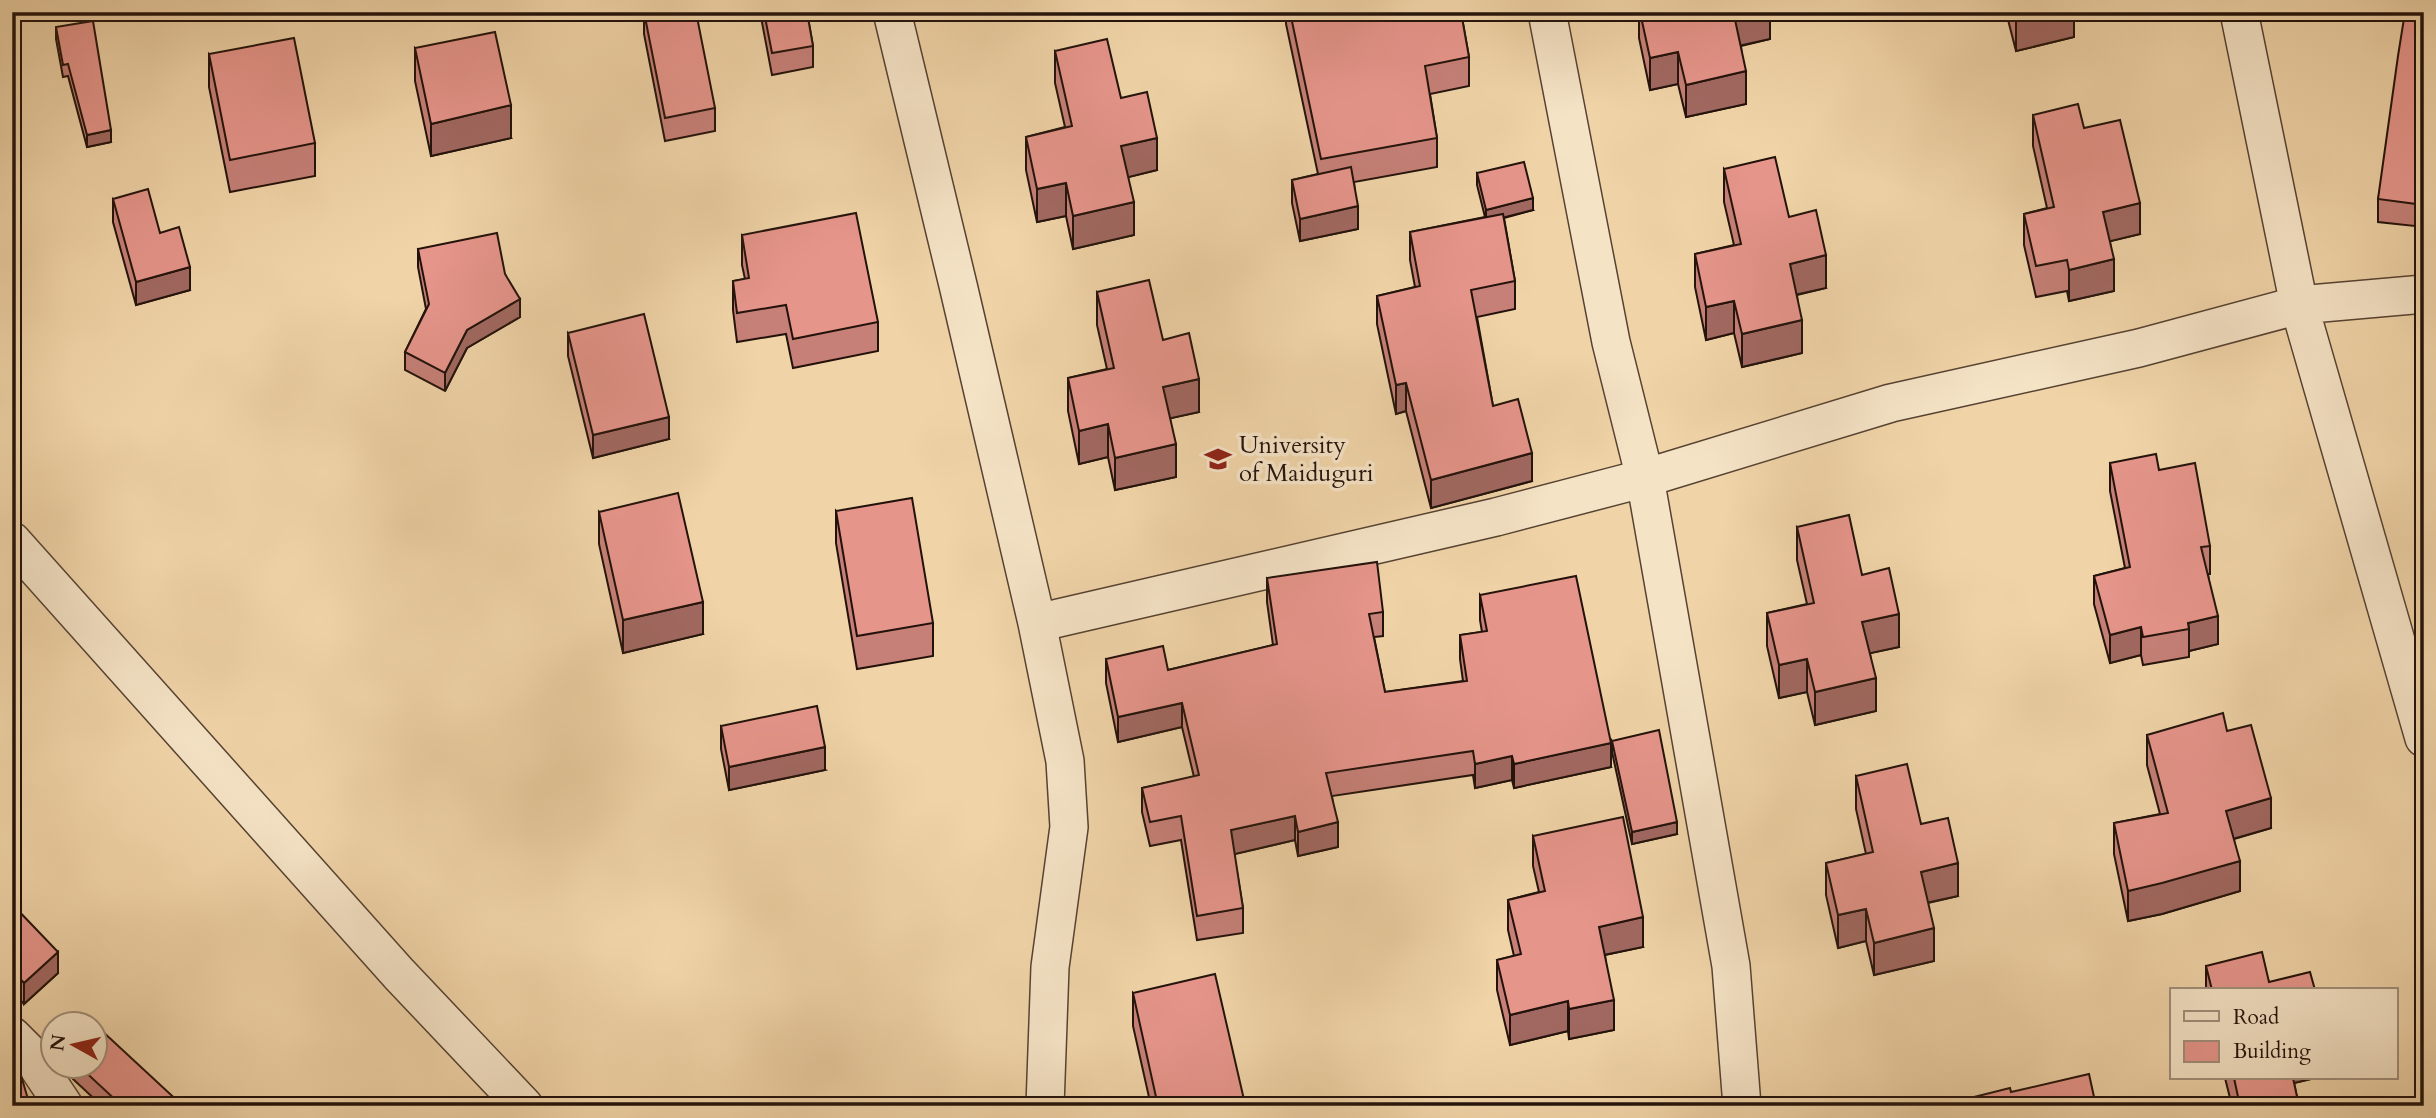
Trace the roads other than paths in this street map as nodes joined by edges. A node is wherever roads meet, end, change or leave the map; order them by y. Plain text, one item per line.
1 (892, 12) edge
2 (1547, 12) edge
3 (2239, 12) edge
4 (2424, 294) edge
5 (2299, 305) junction
6 (1646, 478) junction
7 (12, 541) edge
8 (1037, 623) junction
9 (2424, 738) edge
10 (12, 1036) edge
11 (64, 1106) edge
12 (524, 1106) edge
13 (1045, 1106) edge
14 (1742, 1106) edge

1 - 8 street
2 - 6 street
3 - 5 street
4 - 5 street
5 - 6 street
5 - 9 street
6 - 8 street
6 - 14 street
7 - 12 street
8 - 13 street
10 - 11 street

